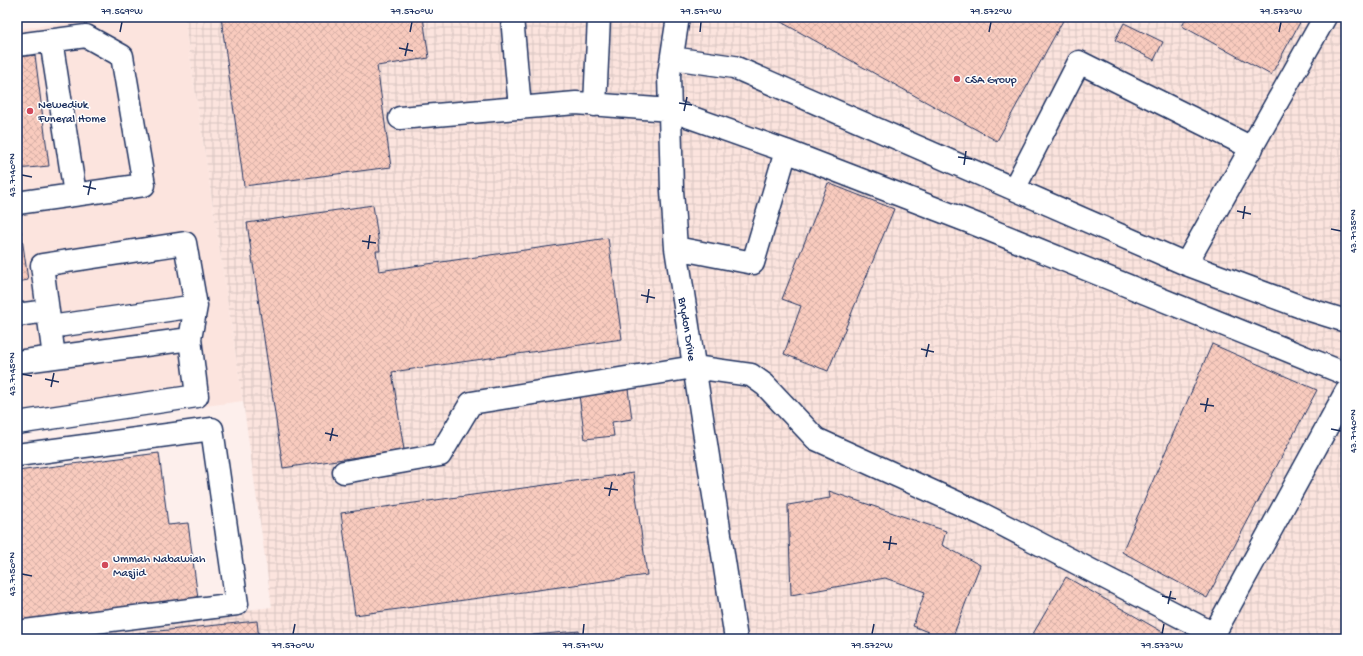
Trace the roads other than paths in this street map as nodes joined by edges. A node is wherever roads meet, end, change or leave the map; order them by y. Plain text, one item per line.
1 (512, 17) edge
2 (599, 17) edge
3 (678, 17) edge
4 (1325, 17) edge
5 (51, 40) junction
6 (17, 45) edge
7 (672, 58) junction
8 (595, 105) junction
9 (520, 108) junction
10 (670, 110) junction
11 (400, 118) dead end
12 (1252, 148) junction
13 (786, 151) junction
14 (1014, 189) junction
15 (75, 194) junction
16 (17, 203) edge
17 (676, 248) junction
18 (1186, 264) junction
19 (196, 306) junction
20 (17, 315) edge
21 (49, 319) junction
22 (1346, 321) edge
23 (190, 339) junction
24 (54, 357) junction
25 (17, 362) edge
26 (694, 367) junction
27 (1346, 374) edge
28 (1346, 392) edge
29 (197, 396) junction
30 (17, 423) edge
31 (212, 429) junction
32 (17, 455) edge
33 (344, 472) dead end
34 (17, 632) edge
35 (736, 639) edge

1 - 9 street
2 - 8 street
3 - 7 street, Brydon Drive
4 - 12 street
5 - 6 street
5 - 15 street
5 - 15 street
7 - 10 street, Brydon Drive
7 - 14 street
8 - 9 street
8 - 10 street
9 - 11 street
10 - 13 street
10 - 17 street, Brydon Drive
12 - 14 street
12 - 18 street
13 - 17 street
13 - 27 street
14 - 18 street
15 - 16 street
17 - 26 street, Brydon Drive
18 - 22 street
19 - 21 street
19 - 21 street
19 - 23 street
20 - 21 street
21 - 24 street
23 - 24 street
23 - 29 street
24 - 25 street
26 - 28 street
26 - 33 street
26 - 35 street, Brydon Drive
29 - 30 street
29 - 31 street
31 - 32 street
31 - 34 street

